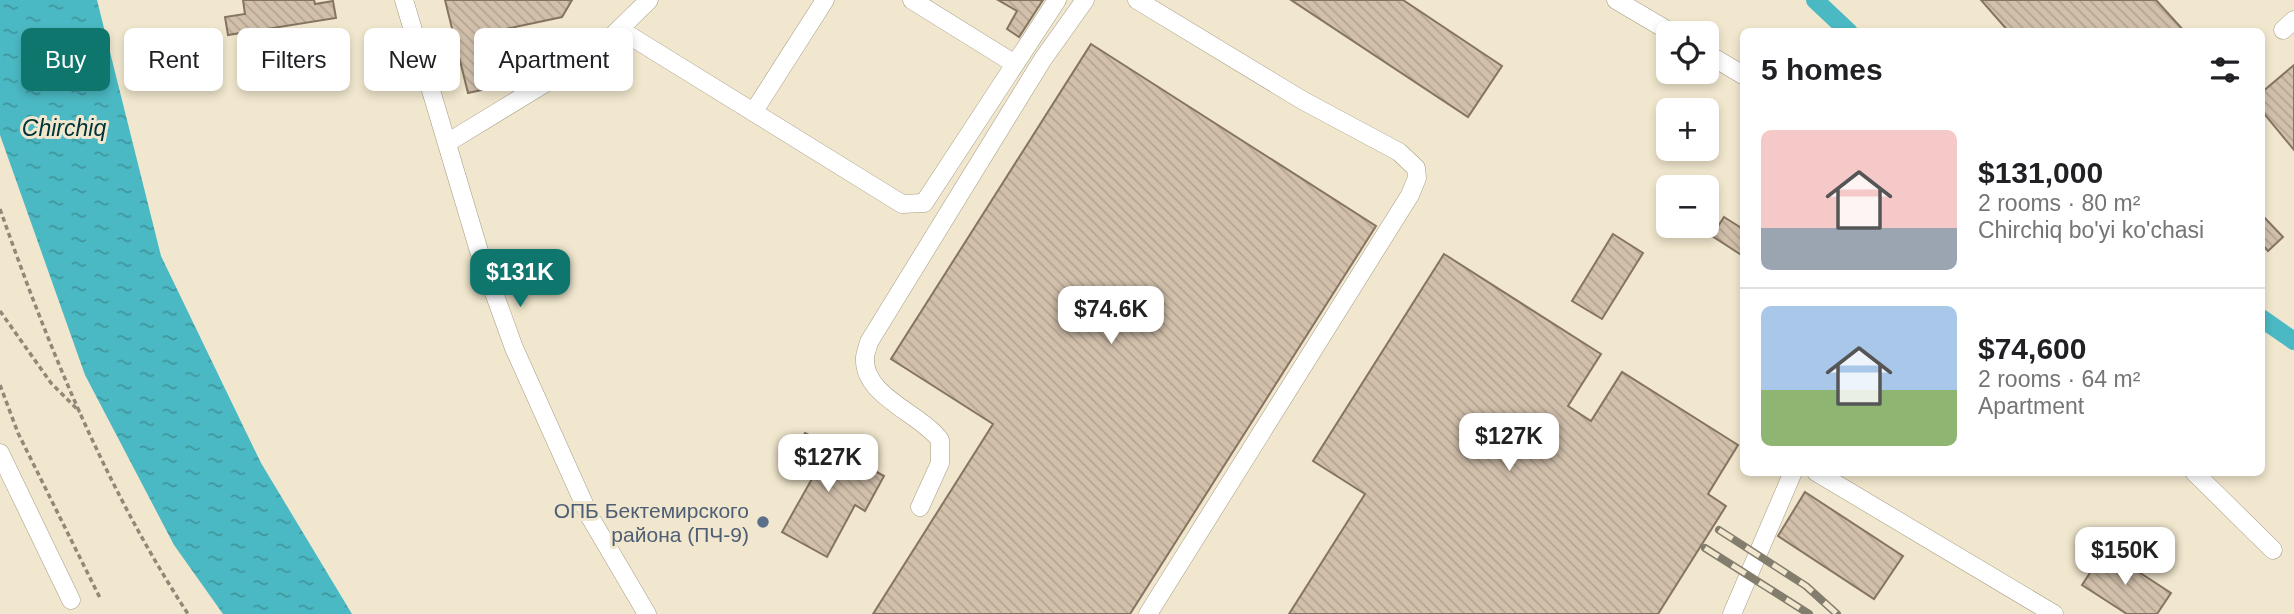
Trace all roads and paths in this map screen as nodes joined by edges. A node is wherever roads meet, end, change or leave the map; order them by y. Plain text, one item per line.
1 (404, 0) edge
2 (649, 0) edge
3 (825, 0) edge
4 (912, 0) edge
5 (1057, 0) edge
6 (1085, 0) edge
7 (1137, 0) edge
8 (1616, 0) edge
9 (1656, 24) edge
10 (620, 28) edge
11 (633, 38) edge
12 (1719, 61) edge
13 (1015, 64) junction
14 (1740, 73) edge
15 (531, 91) edge
16 (754, 111) junction
17 (447, 143) junction
18 (0, 209) edge
19 (0, 311) edge
20 (0, 385) edge
21 (81, 413) junction
22 (0, 453) edge
23 (1791, 476) edge
24 (1823, 476) edge
25 (2198, 476) edge
26 (920, 508) dead end
27 (2273, 550) dead end
28 (71, 600) dead end
29 (101, 600) dead end
30 (188, 614) edge
31 (647, 614) edge
32 (1148, 614) edge
33 (1732, 614) edge
34 (2054, 614) edge

1 - 17 street
2 - 10 street
3 - 16 street
4 - 13 street
5 - 13 street
6 - 26 street
7 - 32 street
8 - 9 street
11 - 16 street
12 - 14 street
13 - 16 street
15 - 17 street
17 - 31 street
18 - 21 path
19 - 21 path
20 - 29 path
21 - 30 path
22 - 28 street
23 - 33 street
24 - 34 street
25 - 27 street

